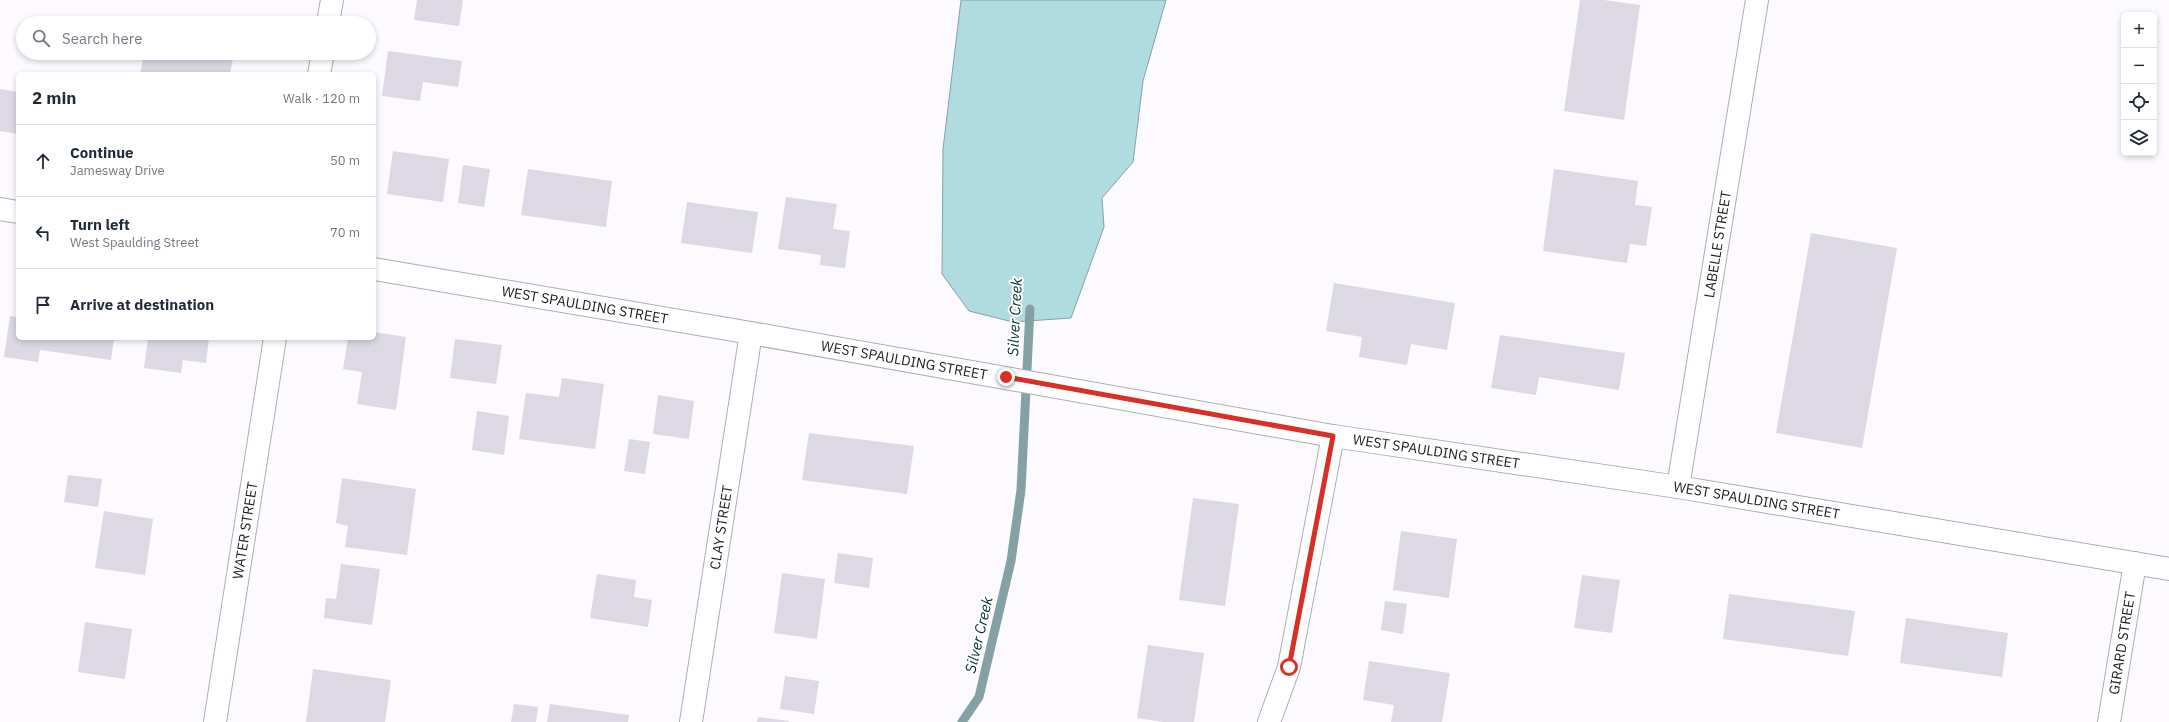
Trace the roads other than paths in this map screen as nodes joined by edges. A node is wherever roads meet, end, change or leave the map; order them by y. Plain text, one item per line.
1 (332, 0) edge
2 (1757, 0) edge
3 (329, 16) edge
4 (322, 60) edge
5 (319, 72) edge
6 (0, 209) edge
7 (16, 212) edge
8 (376, 268) edge
9 (751, 333) junction
10 (275, 340) edge
11 (1333, 436) junction
12 (1678, 487) junction
13 (2135, 563) junction
14 (2169, 569) edge
15 (215, 722) edge
16 (691, 722) edge
17 (1269, 722) edge
18 (2109, 722) edge

1 - 3 street
2 - 12 street, LABELLE STREET
4 - 5 street
6 - 7 street
8 - 9 street, WEST SPAULDING STREET
9 - 11 street, WEST SPAULDING STREET
9 - 16 street, CLAY STREET
10 - 15 street, WATER STREET
11 - 12 street, WEST SPAULDING STREET
11 - 17 street
12 - 13 street, WEST SPAULDING STREET
13 - 14 street, WEST SPAULDING STREET
13 - 18 street, GIRARD STREET

